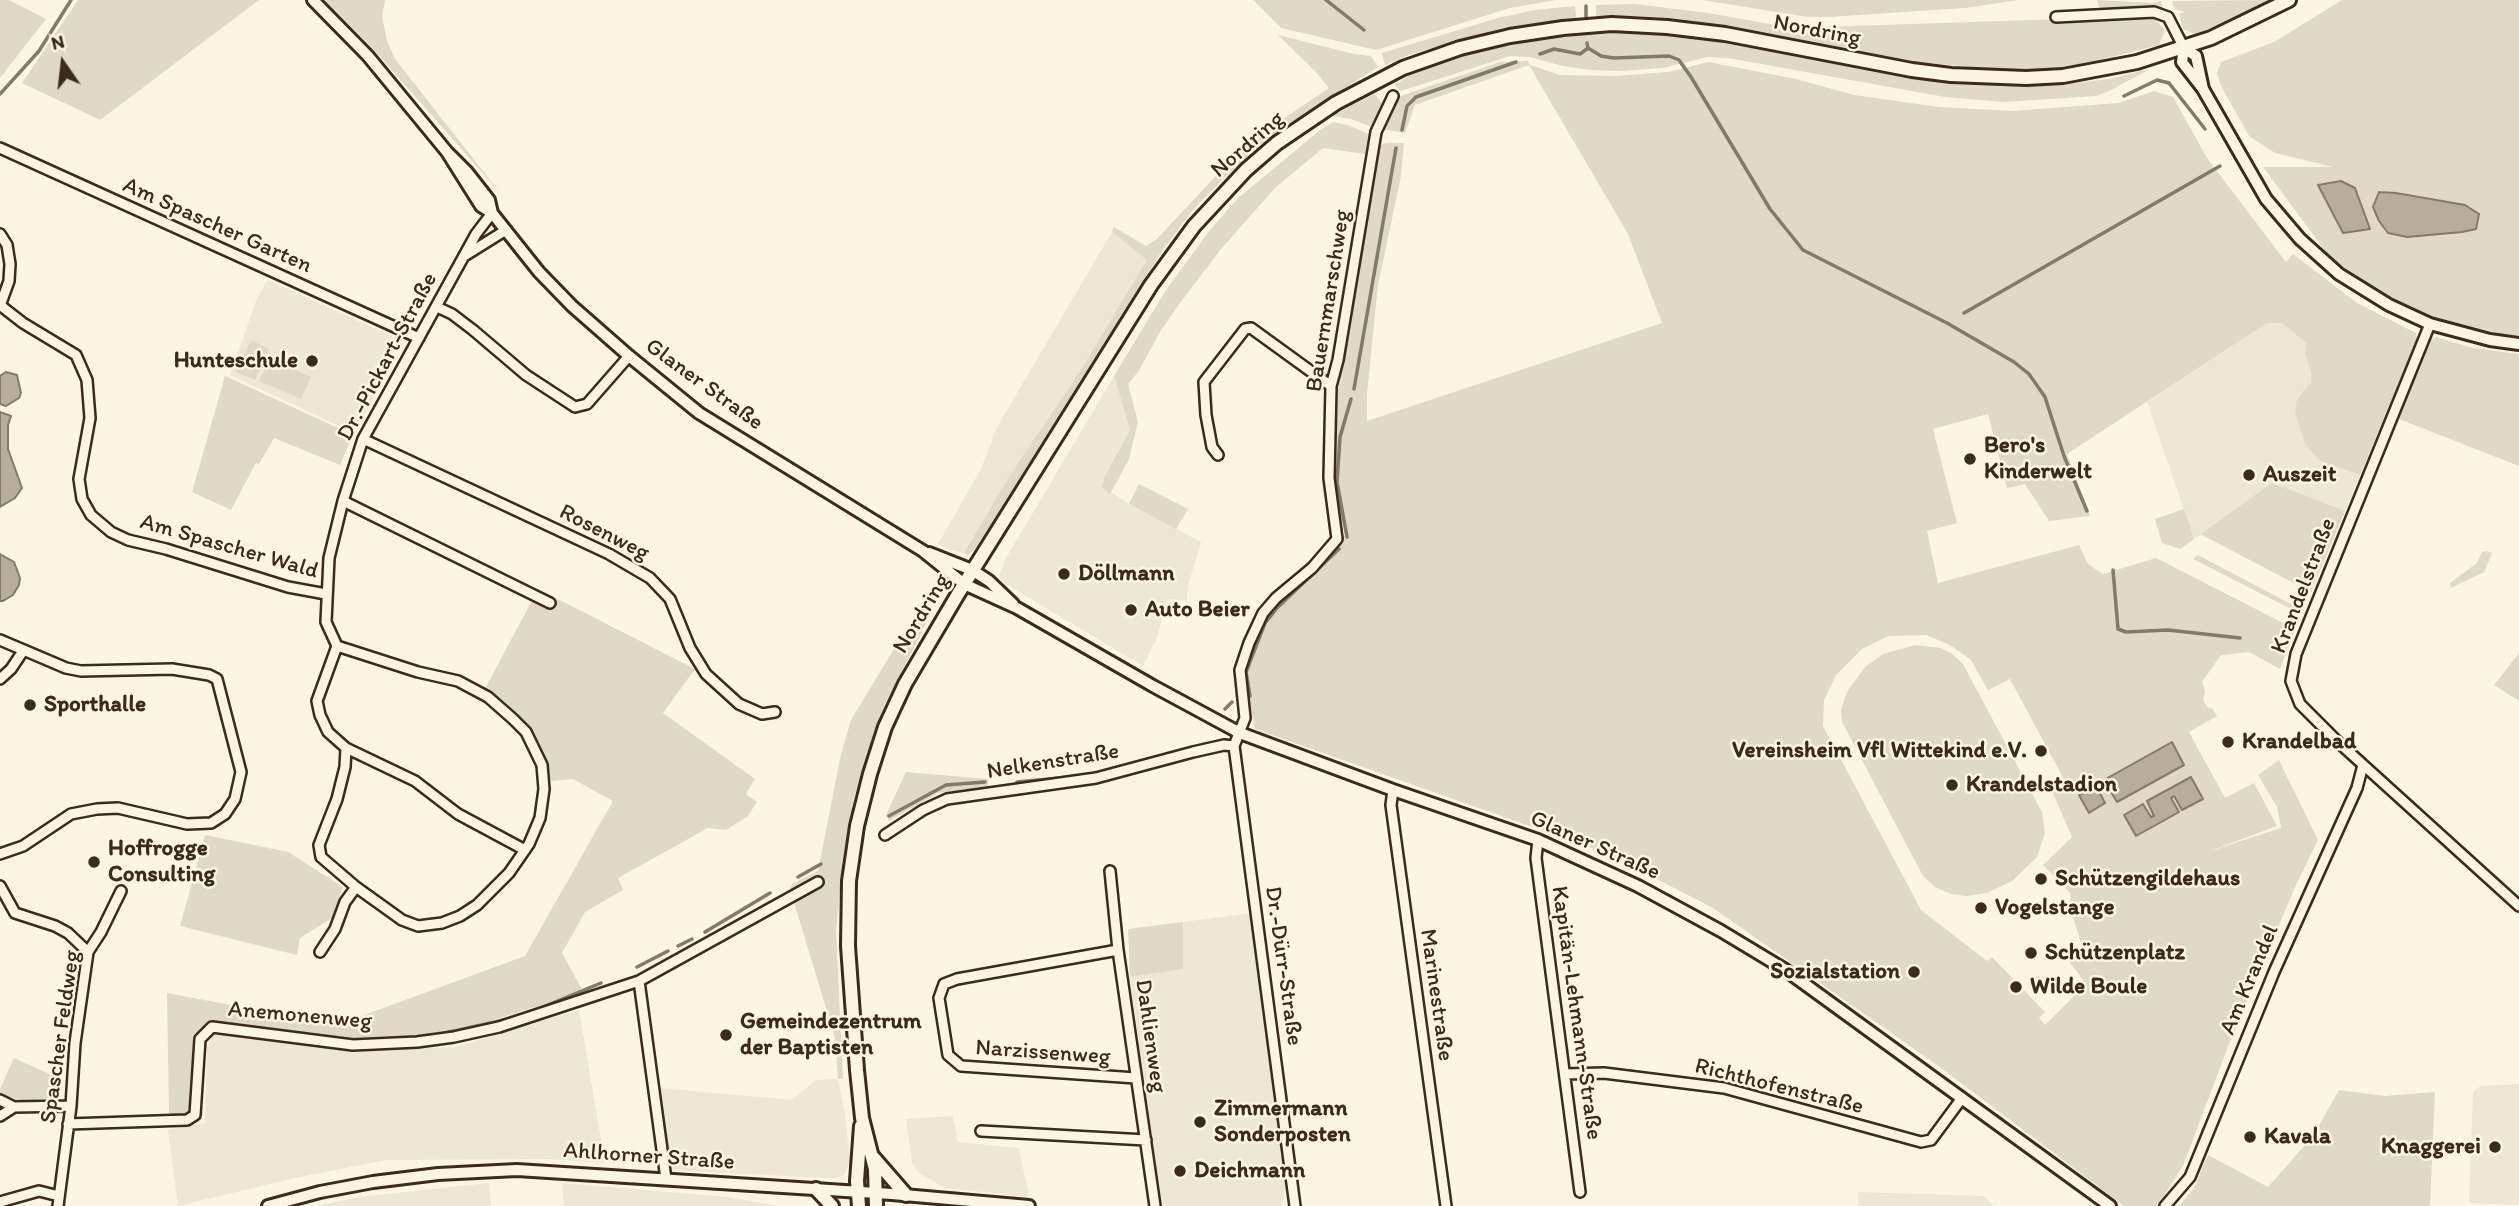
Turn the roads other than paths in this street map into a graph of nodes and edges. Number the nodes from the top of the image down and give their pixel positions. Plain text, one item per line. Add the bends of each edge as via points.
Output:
1 (313, 0) edge
2 (2289, 0) edge
3 (2056, 17) dead end
4 (2184, 48) junction
5 (1393, 96) dead end
6 (0, 148) edge
7 (492, 213) junction
8 (506, 230) junction
9 (0, 234) edge
10 (464, 256) junction
11 (0, 306) edge
12 (437, 307) junction
13 (2430, 324) junction
14 (419, 338) junction
15 (2519, 344) edge
16 (629, 356) junction
17 (1331, 386) junction
18 (363, 439) junction
19 (1218, 455) dead end
20 (343, 501) junction
21 (923, 551) junction
22 (972, 570) junction
23 (964, 584) junction
24 (326, 594) junction
25 (550, 603) dead end
26 (1017, 608) junction
27 (0, 640) edge
28 (337, 646) junction
29 (23, 651) junction
30 (0, 679) edge
31 (775, 712) dead end
32 (1240, 733) junction
33 (1234, 746) junction
34 (346, 748) junction
35 (2363, 765) junction
36 (1393, 790) junction
37 (885, 835) dead end
38 (1538, 840) junction
39 (524, 850) junction
40 (0, 853) edge
41 (1110, 871) dead end
42 (818, 882) dead end
43 (0, 887) edge
44 (356, 887) junction
45 (121, 891) dead end
46 (2519, 906) edge
47 (1118, 950) junction
48 (88, 952) junction
49 (320, 952) dead end
50 (639, 981) junction
51 (1565, 1074) junction
52 (1136, 1078) junction
53 (1962, 1098) junction
54 (0, 1100) edge
55 (71, 1106) junction
56 (14, 1107) junction
57 (0, 1116) edge
58 (862, 1118) junction
59 (68, 1124) junction
60 (981, 1131) dead end
61 (1146, 1140) junction
62 (873, 1157) junction
63 (666, 1180) junction
64 (816, 1189) junction
65 (858, 1192) junction
66 (1580, 1192) dead end
67 (906, 1195) junction
68 (875, 1199) edge
69 (58, 1201) edge
70 (0, 1202) edge
71 (268, 1206) edge
72 (832, 1206) edge
73 (859, 1206) edge
74 (1029, 1206) edge
75 (1155, 1206) edge
76 (1295, 1206) edge
77 (1446, 1206) edge
78 (2110, 1206) edge
79 (2165, 1206) edge

1 - 7 street, Glaner Straße via 368,56 447,152 481,206
2 - 4 main road, Nordring
3 - 4 street via 2154,12 2168,16
4 - 13 street via 2196,56 2203,89 2266,199 2300,239 2364,291
4 - 22 main road, Nordring via 2098,71 1990,77 1900,68 1725,34 1612,24 1510,36 1404,68 1277,143 1194,226 1144,295
5 - 17 street, Bauernmarschweg via 1376,132
6 - 14 street, Am Spascher Garten
7 - 8 street, Glaner Straße
7 - 10 street, Dr.-Pickart-Straße
8 - 10 street, Dr.-Pickart-Straße
8 - 16 street, Glaner Straße via 572,306
9 - 11 street via 10,264
10 - 12 street, Dr.-Pickart-Straße
11 - 24 street, Am Spascher Wald via 76,355 87,380 90,418 79,479 82,499 91,514 128,540
12 - 14 street, Dr.-Pickart-Straße
12 - 16 street via 576,407 587,404
13 - 15 street
13 - 35 street, Krandelstraße via 2296,654 2291,681 2300,704
14 - 18 street, Dr.-Pickart-Straße
16 - 21 street, Glaner Straße via 699,414
17 - 19 street via 1251,328 1245,329 1204,382 1212,447
17 - 32 street, Bauernmarschweg via 1329,478 1337,539 1263,613 1240,670 1245,718
18 - 20 street, Dr.-Pickart-Straße
18 - 31 street, Rosenweg via 610,554 650,578 670,599 706,674 739,704 762,714
20 - 24 street, Dr.-Pickart-Straße via 329,558
20 - 25 street
21 - 22 street, Glaner Straße
21 - 23 street, Glaner Straße
22 - 23 main road, Nordring
22 - 26 street, Glaner Straße
23 - 26 street, Glaner Straße
23 - 58 main road, Nordring via 885,727 858,826 849,881 848,946
24 - 28 street, Dr.-Pickart-Straße via 326,622
26 - 32 street, Glaner Straße
27 - 29 street
28 - 34 street via 317,701 328,732
28 - 39 street via 458,681 488,697 526,732 542,765 544,789 540,818
29 - 30 street
29 - 40 street via 81,671 172,669 217,679 241,772 235,799 225,814 211,823 187,824 118,808 97,809 71,814 23,846
32 - 33 street
32 - 36 street, Glaner Straße
33 - 37 street, Nelkenstraße via 1096,778 947,799
33 - 76 street, Dr.-Dürr-Straße
34 - 39 street via 415,781 458,814
34 - 44 street via 337,799 319,845 321,857
35 - 46 street, Krandelstraße
35 - 79 street, Am Krandel via 2190,1177
36 - 38 street, Glaner Straße
36 - 77 street, Marinestraße via 1391,805
38 - 51 street, Kapitän-Lehmann-Straße via 1536,858
38 - 53 street, Glaner Straße via 1638,886 1774,963
39 - 44 street via 509,873 477,905 442,923 418,926 402,920
41 - 47 street, Dahlienweg
42 - 50 street, Anemonenweg
43 - 48 street via 15,913 55,926
44 - 49 street
45 - 48 street, Spascher Feldweg
47 - 52 street, Dahlienweg
47 - 52 street, Narzissenweg via 957,979 944,984 939,998 948,1055 961,1066
48 - 55 street, Spascher Feldweg
50 - 59 street, Anemonenweg via 499,1027 417,1042 353,1045 212,1027 200,1039 195,1115 187,1120
50 - 63 street
51 - 53 street, Richthofenstraße via 1604,1073 1724,1088 1921,1142 1931,1140
51 - 66 street, Kapitän-Lehmann-Straße
52 - 61 street, Dahlienweg
53 - 78 street, Glaner Straße
54 - 56 street
55 - 56 street
55 - 59 street, Spascher Feldweg
56 - 57 street
58 - 62 main road, Nordring
58 - 65 main road, Nordring
59 - 69 street, Spascher Feldweg
60 - 61 street
61 - 75 street, Dahlienweg
62 - 67 main road
62 - 68 main road, Nordring
63 - 64 street, Ahlhorner Straße
63 - 71 street, Ahlhorner Straße via 517,1170 468,1172 373,1182
64 - 65 street, Ahlhorner Straße
64 - 72 main road
65 - 68 street, Ahlhorner Straße
65 - 73 main road, Nordring
67 - 68 street, Ahlhorner Straße
67 - 74 street, Ahlhorner Straße
69 - 70 street, Spascher Feldweg via 38,1191

